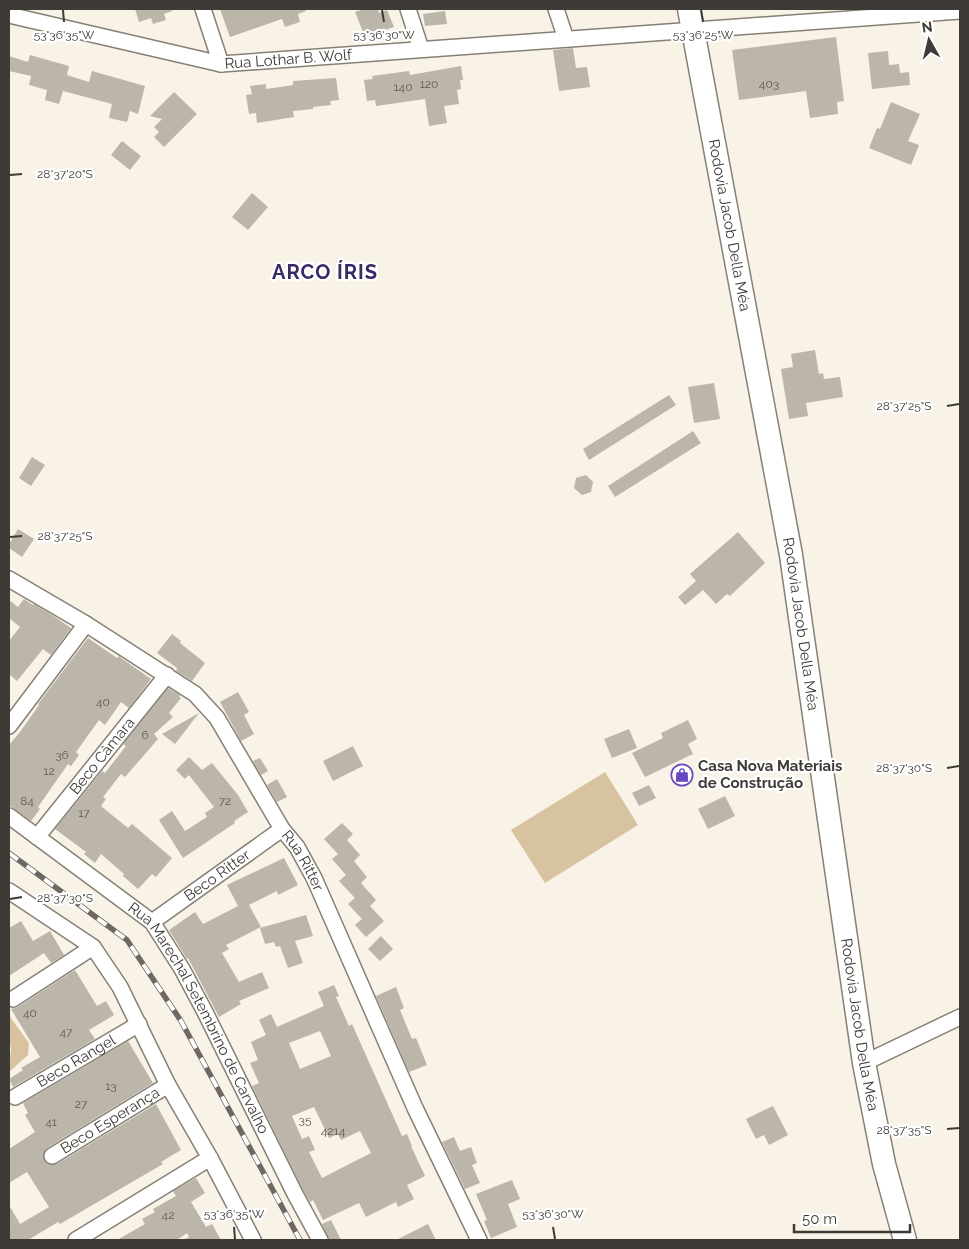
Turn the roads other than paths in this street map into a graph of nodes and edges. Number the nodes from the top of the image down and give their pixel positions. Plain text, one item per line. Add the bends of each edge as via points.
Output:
1 (203, 9) edge
2 (408, 9) edge
3 (556, 9) edge
4 (960, 11) edge
5 (9, 15) edge
6 (690, 19) edge
7 (566, 39) junction
8 (421, 49) junction
9 (221, 64) junction
10 (9, 579) edge
11 (86, 624) junction
12 (167, 675) junction
13 (9, 726) edge
14 (9, 816) edge
15 (282, 829) junction
16 (37, 837) junction
17 (9, 891) edge
18 (152, 922) junction
19 (94, 947) junction
20 (13, 999) dead end
21 (960, 1017) edge
22 (138, 1024) junction
23 (864, 1063) junction
24 (168, 1085) junction
25 (15, 1097) dead end
26 (52, 1156) dead end
27 (210, 1158) junction
28 (76, 1240) edge
29 (252, 1240) edge
30 (320, 1240) edge
31 (479, 1240) edge
32 (905, 1240) edge

1 - 9 street
2 - 8 street
3 - 7 street
4 - 6 street, Rua Lothar B. Wolf
5 - 9 street, Rua Lothar B. Wolf
6 - 7 street, Rua Lothar B. Wolf
6 - 23 street, Rodovia Jacob Della Méa via 790,555
7 - 8 street, Rua Lothar B. Wolf
8 - 9 street, Rua Lothar B. Wolf
10 - 11 street, Rua Ritter
11 - 12 street, Rua Ritter
11 - 13 street
12 - 15 street, Rua Ritter via 195,694 217,718
12 - 16 street, Beco Câmara
14 - 16 street, Rua Marechal Setembrino de Carvalho
15 - 18 street, Beco Ritter
15 - 31 street, Rua Ritter via 298,847 314,878 415,1108
16 - 18 street, Rua Marechal Setembrino de Carvalho
17 - 19 street
18 - 30 street, Rua Marechal Setembrino de Carvalho via 196,995
19 - 20 street
19 - 22 street via 120,987
21 - 23 street
22 - 24 street
22 - 25 street, Beco Rangel
23 - 32 street, Rodovia Jacob Della Méa via 884,1164
24 - 26 street, Beco Esperança
24 - 27 street
27 - 28 street
27 - 29 street

